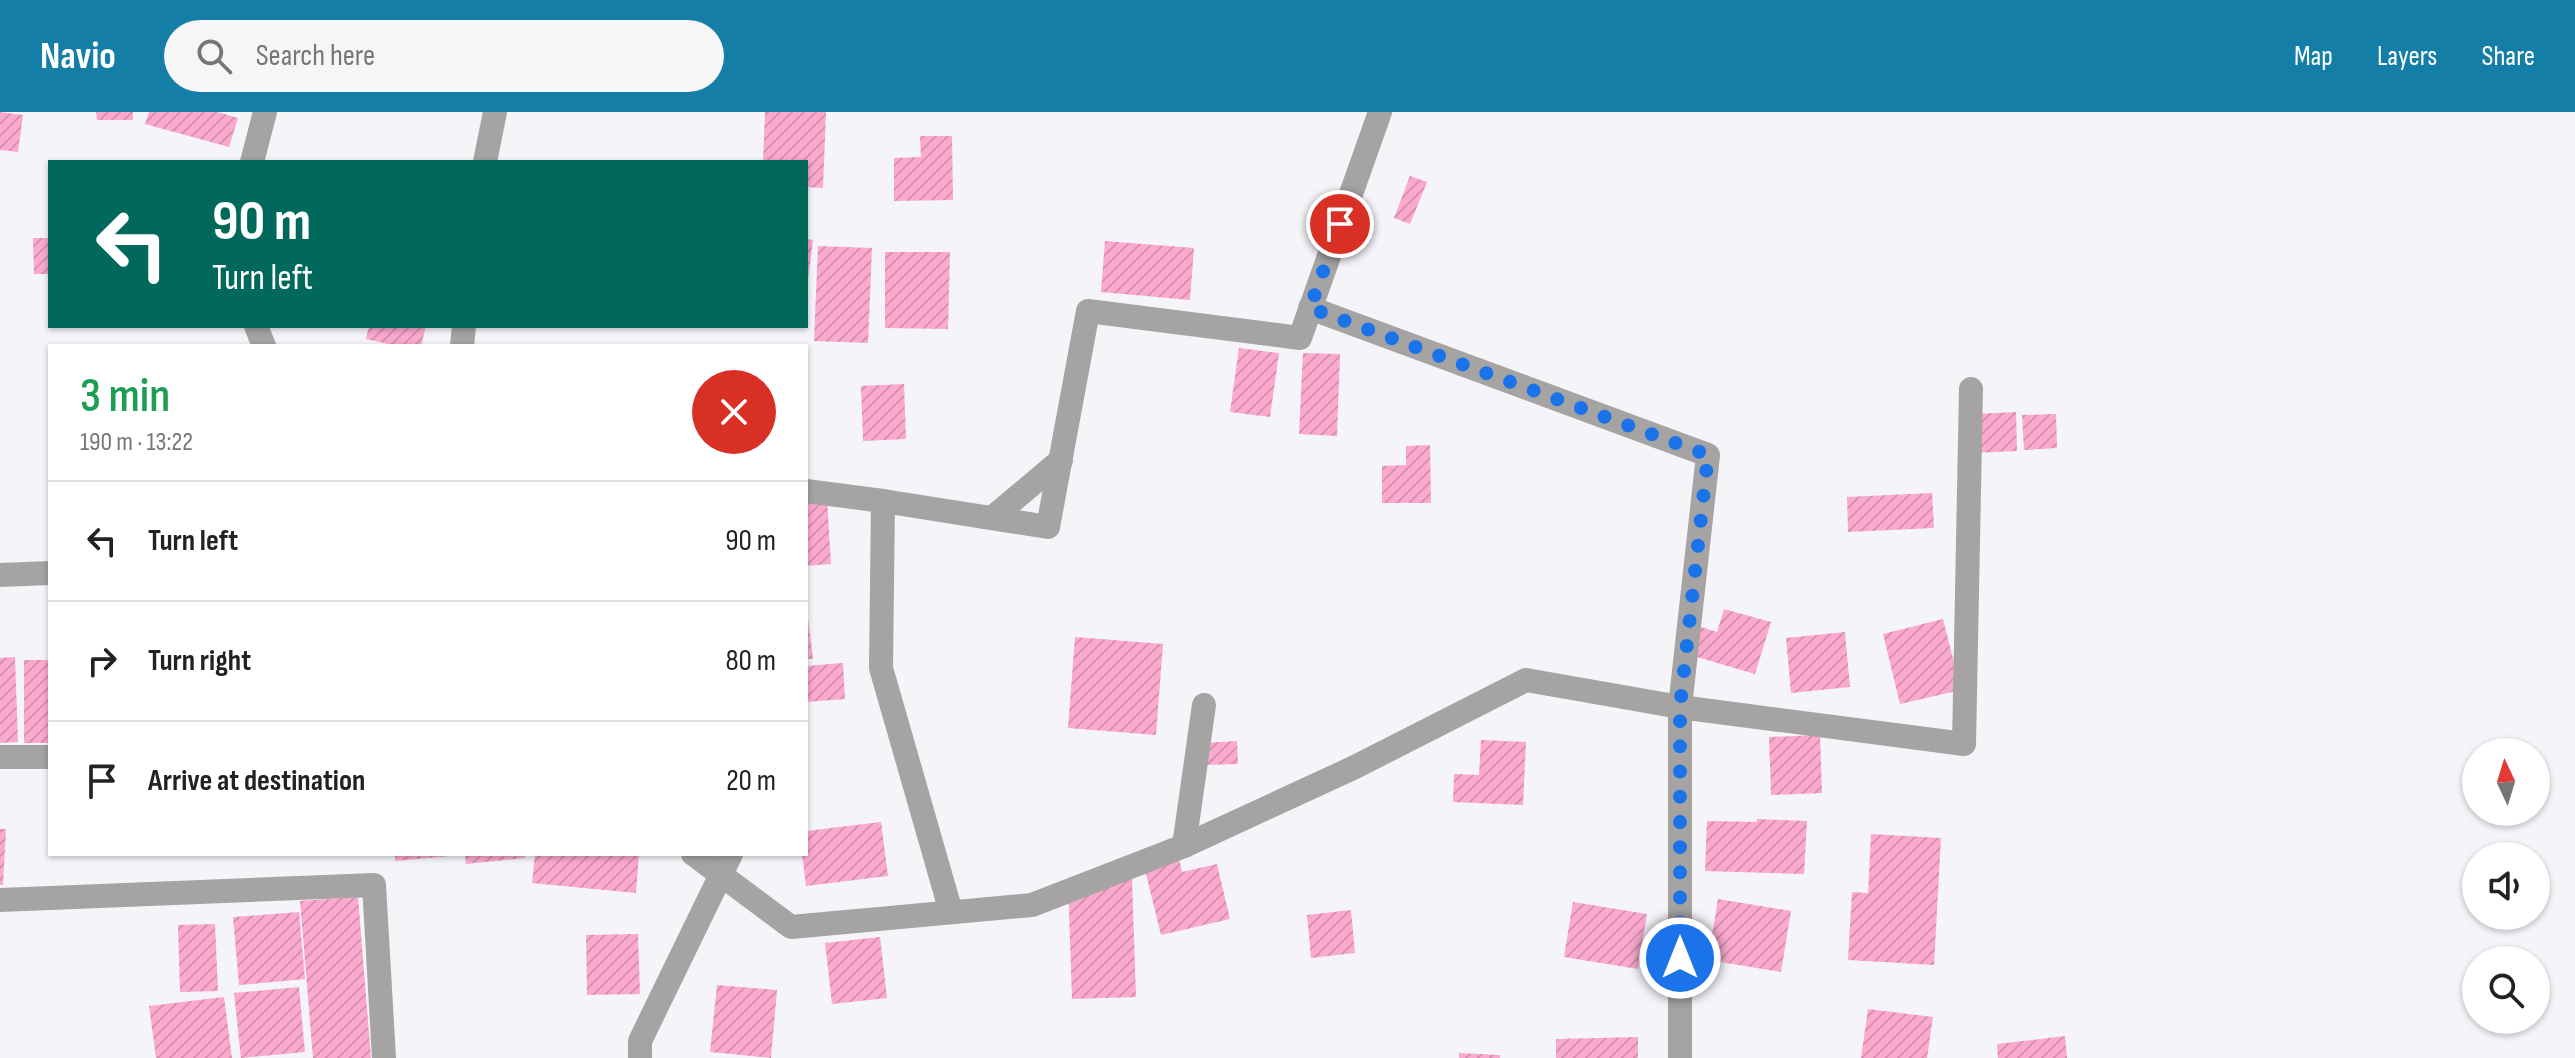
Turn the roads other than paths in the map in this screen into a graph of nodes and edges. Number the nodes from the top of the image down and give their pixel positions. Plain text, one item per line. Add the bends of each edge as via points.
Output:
1 (265, 112) edge
2 (495, 112) edge
3 (1380, 112) edge
4 (253, 160) edge
5 (485, 160) edge
6 (1310, 308) junction
7 (1971, 389) dead end
8 (1061, 460) junction
9 (808, 491) edge
10 (883, 501) junction
11 (992, 518) junction
12 (48, 573) edge
13 (0, 575) edge
14 (1204, 705) dead end
15 (1680, 707) junction
16 (0, 757) edge
17 (48, 757) edge
18 (1184, 846) junction
19 (695, 856) edge
20 (730, 856) edge
21 (718, 876) junction
22 (0, 900) edge
23 (951, 912) junction
24 (384, 1058) edge
25 (640, 1058) edge
26 (1680, 1058) edge

1 - 4 street
2 - 5 street
3 - 6 street
6 - 8 street via 1300,338 1088,311
6 - 15 street via 1708,455
7 - 15 street via 1964,744
8 - 11 street
8 - 11 street via 1048,527
9 - 10 street
10 - 11 street
10 - 23 street via 881,668
12 - 13 street
14 - 18 street
15 - 18 street via 1526,680
15 - 26 street
16 - 17 street
18 - 23 street via 1032,905
19 - 21 street
20 - 21 street
21 - 23 street via 791,927
21 - 25 street via 640,1041
22 - 24 street via 374,885

